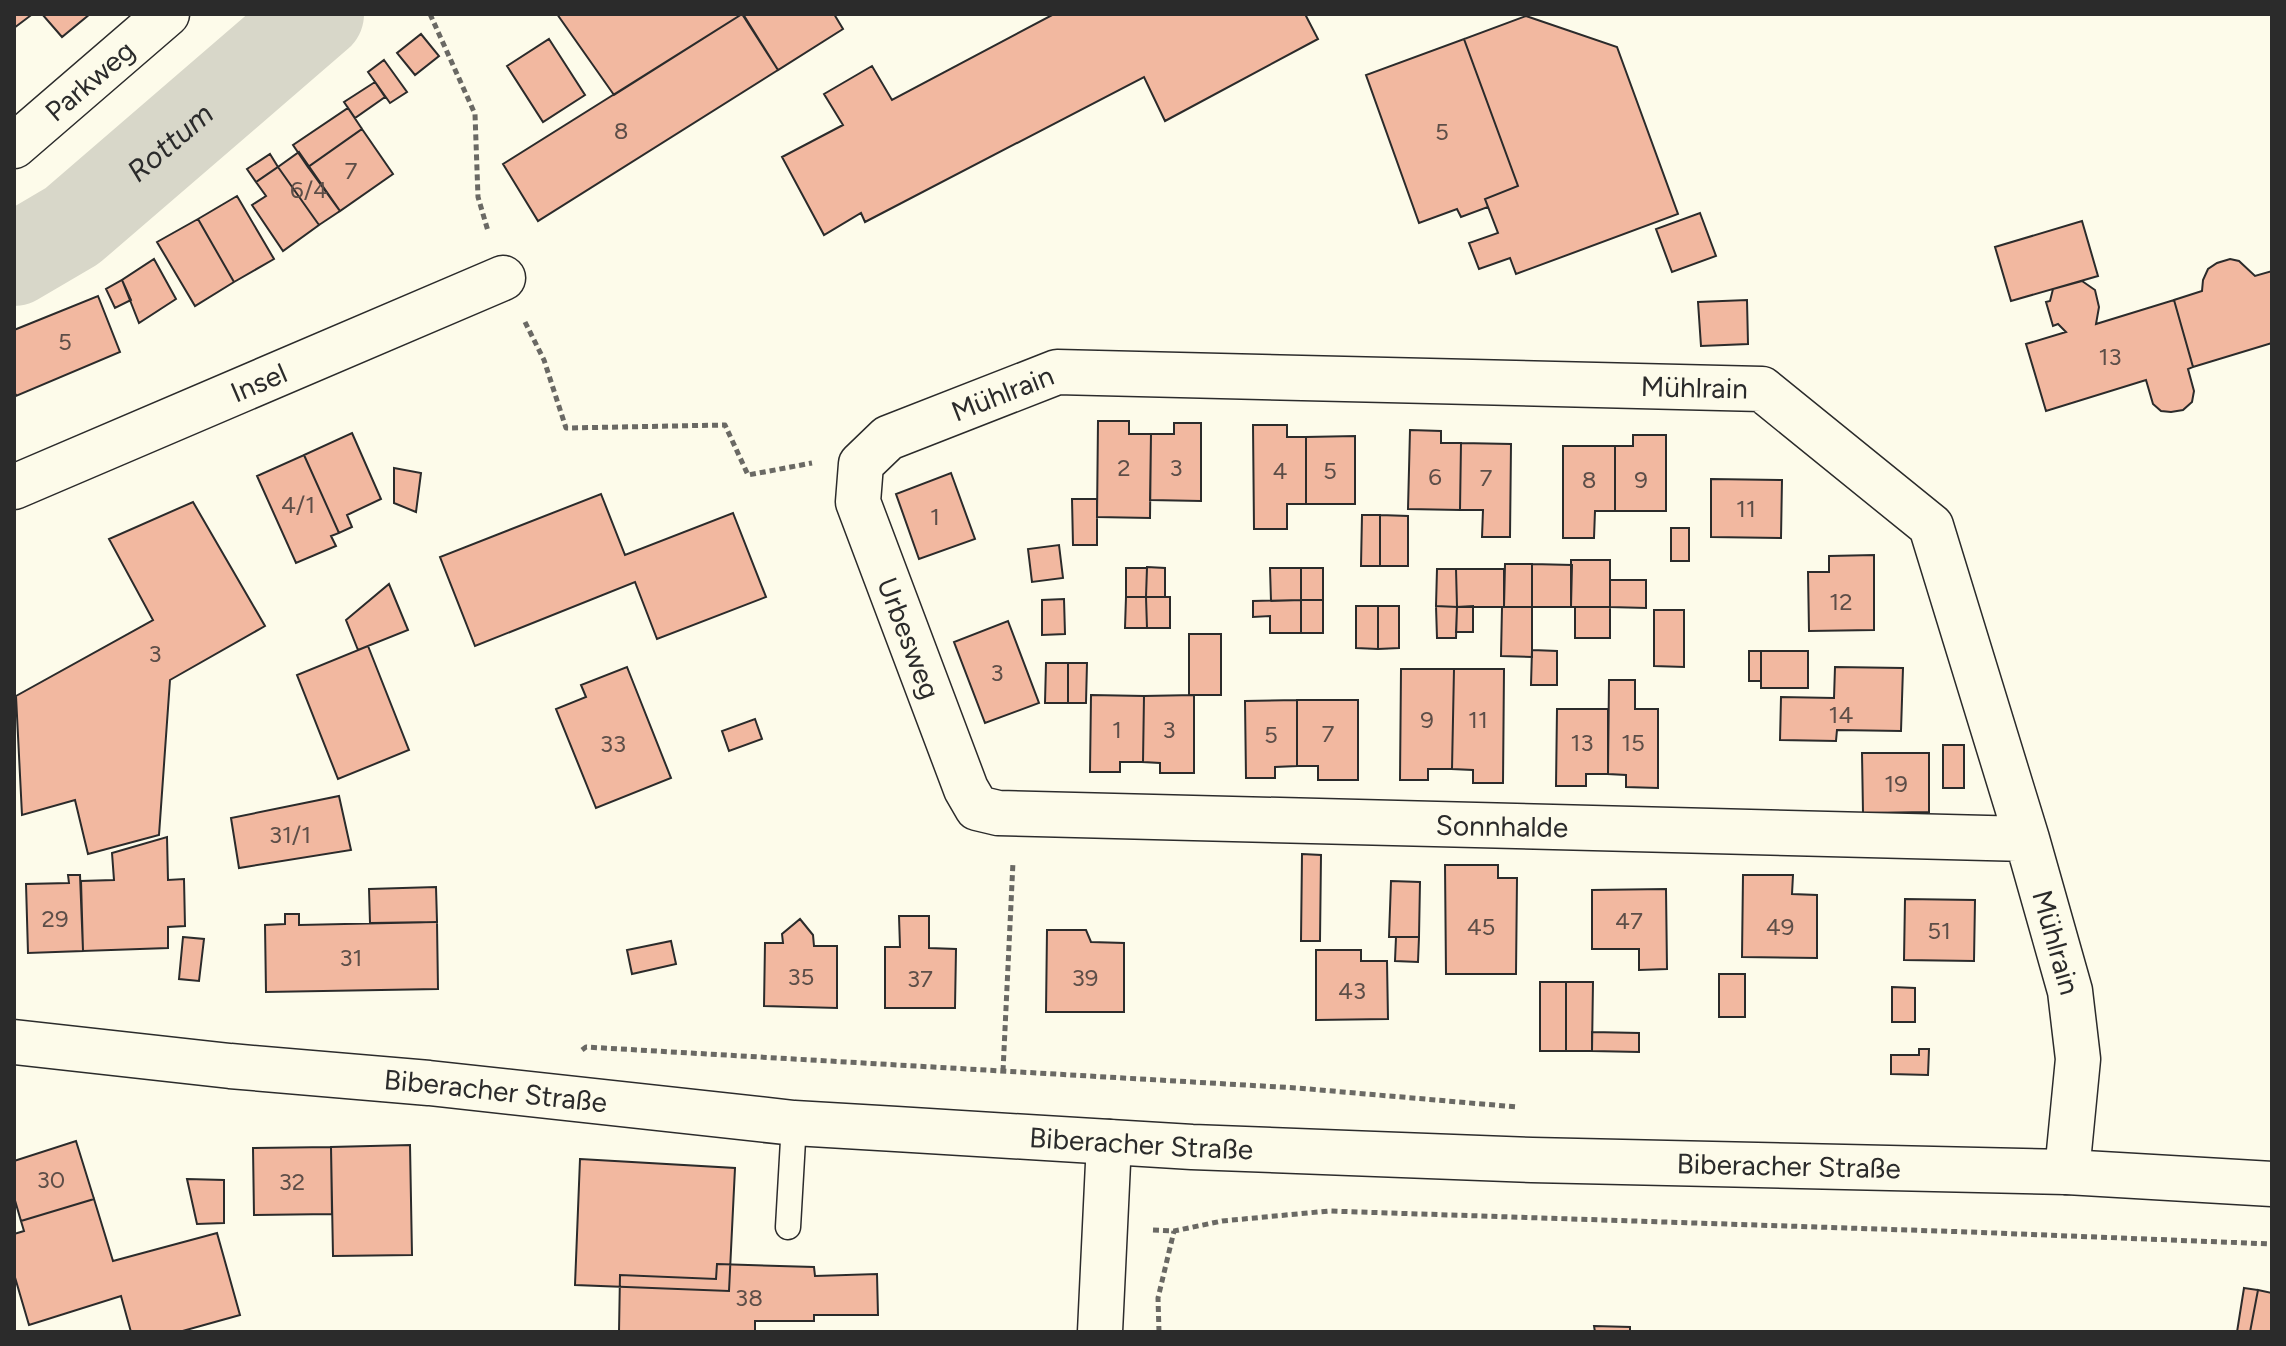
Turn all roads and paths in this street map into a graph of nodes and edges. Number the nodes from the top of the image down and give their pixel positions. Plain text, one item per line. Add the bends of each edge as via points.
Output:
1 (167, 14) edge
2 (430, 14) edge
3 (14, 146) edge
4 (503, 278) junction
5 (861, 464) junction
6 (14, 487) edge
7 (996, 810) junction
8 (2027, 839) junction
9 (14, 1042) edge
10 (586, 1047) dead end
11 (1003, 1071) junction
12 (1517, 1107) dead end
13 (794, 1123) junction
14 (1109, 1142) junction
15 (2067, 1172) junction
16 (2272, 1184) edge
17 (788, 1227) dead end
18 (2272, 1244) edge
19 (1100, 1332) edge
20 (1159, 1332) edge

1 - 3 street, Parkweg
2 - 4 path via 475,114 478,197
4 - 5 path via 544,360 566,428 725,425 748,475 825,461
4 - 6 street, Insel
5 - 7 street, Urbesweg via 858,502 966,789
5 - 8 street, Mühlrain via 888,438 1057,372 1762,389 1931,526
7 - 8 street, Sonnhalde
7 - 11 path
8 - 15 street, Mühlrain via 2070,991 2078,1059
9 - 13 street, Biberacher Straße
10 - 11 path
11 - 12 path
13 - 14 street, Biberacher Straße
13 - 17 lane
14 - 15 street, Biberacher Straße via 1532,1160
14 - 19 street
15 - 16 street, Biberacher Straße
18 - 20 path via 1329,1211 1174,1231 1158,1298

